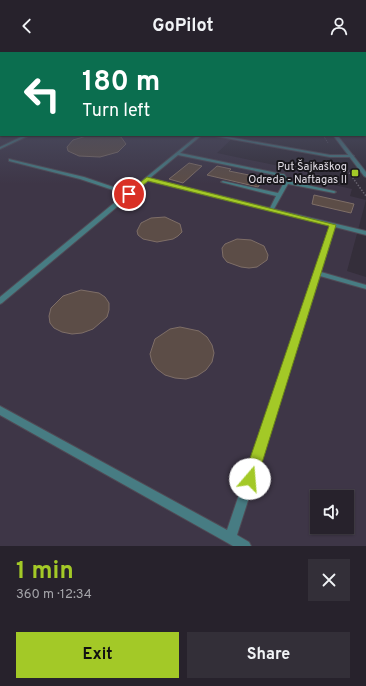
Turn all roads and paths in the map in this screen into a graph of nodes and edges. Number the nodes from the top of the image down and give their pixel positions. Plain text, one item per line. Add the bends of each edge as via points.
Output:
1 (21, 138) edge
2 (196, 138) edge
3 (229, 138) edge
4 (325, 138) edge
5 (337, 138) edge
6 (328, 144) dead end
7 (0, 148) edge
8 (177, 154) junction
9 (337, 156) junction
10 (352, 156) junction
11 (10, 160) dead end
12 (365, 173) edge
13 (147, 179) junction
14 (223, 182) dead end
15 (286, 182) junction
16 (334, 192) dead end
17 (129, 194) junction
18 (279, 195) junction
19 (366, 196) edge
20 (271, 210) junction
21 (333, 225) junction
22 (366, 233) edge
23 (318, 273) junction
24 (366, 287) edge
25 (0, 300) edge
26 (0, 410) edge
27 (230, 538) junction
28 (245, 546) edge

1 - 7 lane
2 - 8 lane
3 - 9 lane
4 - 6 path
5 - 10 street
8 - 13 lane
8 - 15 lane via 276,174 286,178
9 - 10 lane
9 - 19 path
10 - 12 street
11 - 17 lane via 82,178
13 - 17 lane
13 - 20 lane
14 - 18 lane
15 - 16 lane
15 - 18 lane
17 - 25 lane
18 - 20 lane
20 - 21 lane
21 - 22 lane
21 - 23 lane
23 - 24 lane
23 - 27 lane
26 - 27 lane
27 - 28 lane

